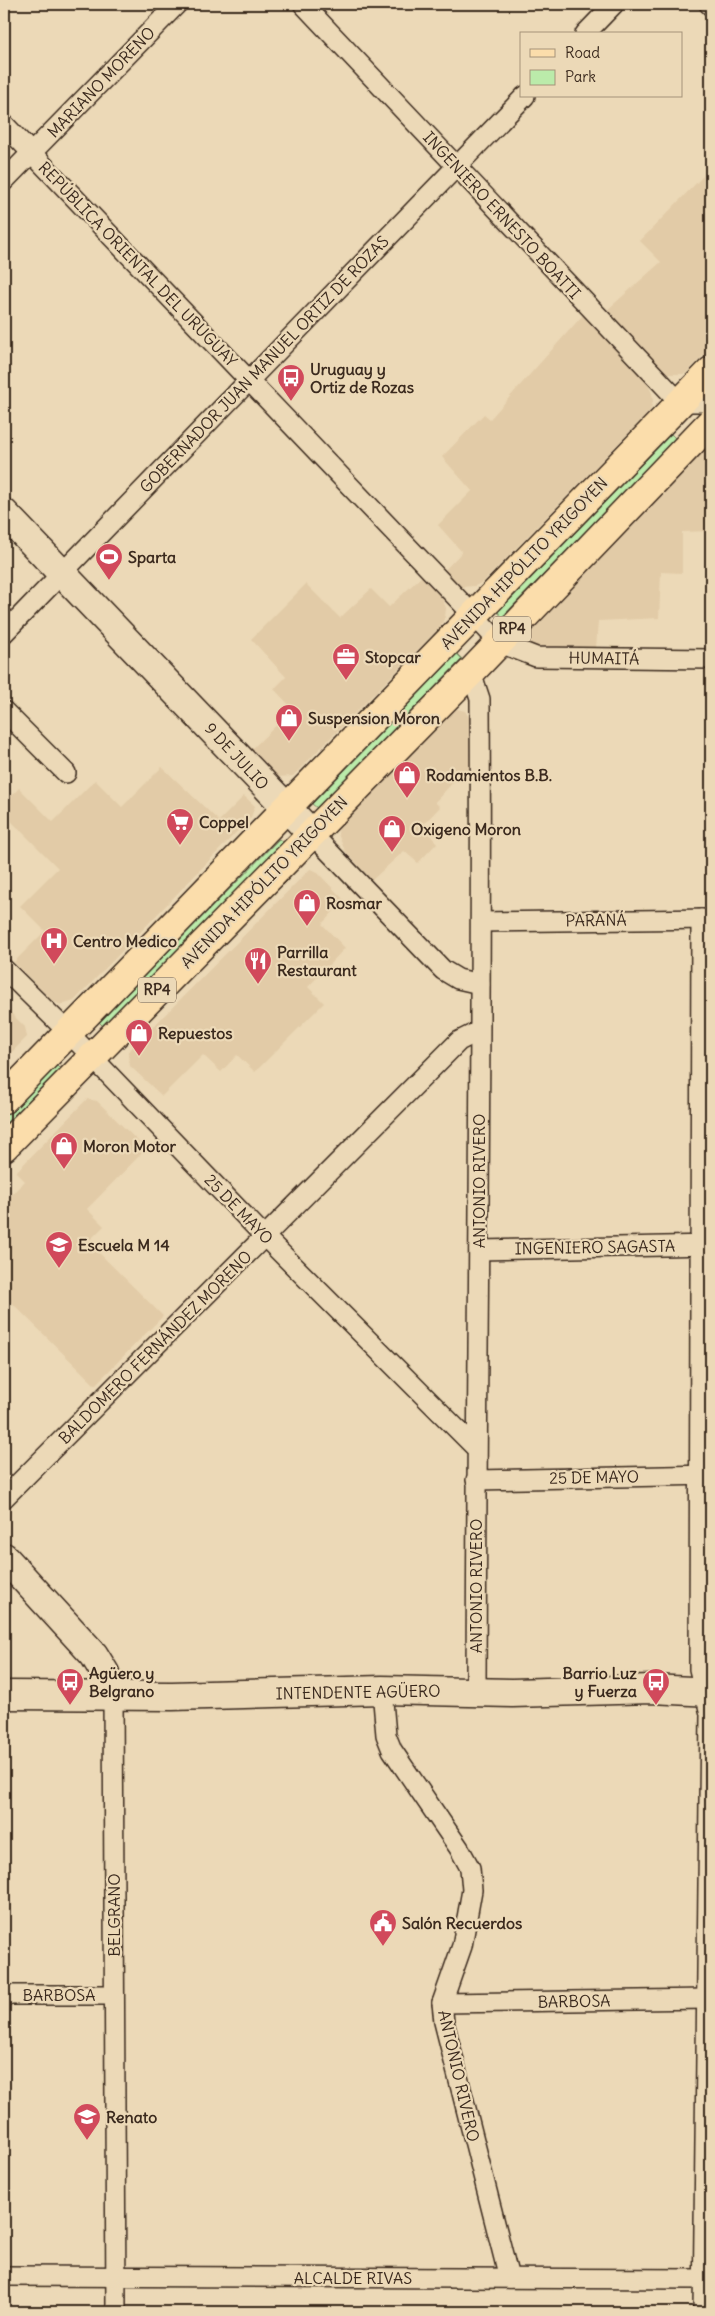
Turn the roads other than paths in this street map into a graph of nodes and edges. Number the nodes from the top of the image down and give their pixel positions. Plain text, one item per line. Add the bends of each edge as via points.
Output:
1 (176, 4) edge
2 (303, 4) edge
3 (614, 4) edge
4 (587, 32) edge
5 (522, 98) edge
6 (4, 124) edge
7 (31, 153) junction
8 (456, 167) junction
9 (4, 181) edge
10 (711, 371) edge
11 (249, 379) junction
12 (681, 402) junction
13 (711, 402) edge
14 (711, 422) edge
15 (4, 513) edge
16 (62, 573) junction
17 (472, 616) junction
18 (4, 633) edge
19 (500, 643) junction
20 (711, 659) edge
21 (471, 672) junction
22 (4, 711) edge
23 (66, 773) dead end
24 (288, 809) junction
25 (311, 833) junction
26 (706, 919) edge
27 (482, 922) junction
28 (4, 969) edge
29 (480, 984) junction
30 (479, 1031) junction
31 (68, 1032) junction
32 (92, 1057) junction
33 (4, 1099) edge
34 (4, 1147) edge
35 (265, 1237) junction
36 (705, 1245) edge
37 (479, 1250) junction
38 (476, 1448) junction
39 (705, 1475) edge
40 (476, 1480) junction
41 (4, 1498) edge
42 (4, 1557) edge
43 (382, 1690) junction
44 (476, 1692) junction
45 (708, 1692) edge
46 (4, 1695) edge
47 (113, 1696) junction
48 (709, 1973) edge
49 (4, 1995) edge
50 (114, 1995) junction
51 (706, 1999) junction
52 (442, 2003) junction
53 (707, 2259) edge
54 (4, 2276) edge
55 (115, 2277) junction
56 (509, 2278) junction
57 (703, 2279) junction
58 (116, 2312) edge
59 (704, 2312) edge

1 - 7 street, MARIANO MORENO
2 - 8 street, INGENIERO ERNESTO BOATTI
3 - 4 street
5 - 8 street, GOBERNADOR JUAN MANUEL ORTIZ DE ROZAS
6 - 7 street, REPÚBLICA ORIENTAL DEL URUGUAY
7 - 9 street, MARIANO MORENO
7 - 11 street, REPÚBLICA ORIENTAL DEL URUGUAY
8 - 11 street, GOBERNADOR JUAN MANUEL ORTIZ DE ROZAS
8 - 12 street, INGENIERO ERNESTO BOATTI
10 - 12 main road, AVENIDA HIPÓLITO YRIGOYEN / RP4
11 - 16 street, GOBERNADOR JUAN MANUEL ORTIZ DE ROZAS
11 - 17 street, REPÚBLICA ORIENTAL DEL URUGUAY
12 - 13 street
12 - 17 main road, AVENIDA HIPÓLITO YRIGOYEN / RP4
14 - 19 main road, AVENIDA HIPÓLITO YRIGOYEN / RP4
15 - 16 street, 9 DE JULIO
16 - 18 street, GOBERNADOR JUAN MANUEL ORTIZ DE ROZAS
16 - 24 street, 9 DE JULIO
17 - 19 street, REPÚBLICA ORIENTAL DEL URUGUAY
17 - 24 main road, AVENIDA HIPÓLITO YRIGOYEN / RP4
19 - 20 street, HUMAITÁ via 536,657
19 - 21 main road, AVENIDA HIPÓLITO YRIGOYEN / RP4
21 - 25 main road, AVENIDA HIPÓLITO YRIGOYEN / RP4
21 - 27 street, ANTONIO RIVERO via 480,699
22 - 23 street
24 - 25 street, 9 DE JULIO
24 - 31 main road, AVENIDA HIPÓLITO YRIGOYEN / RP4
25 - 29 street, 9 DE JULIO via 444,970 458,979
25 - 32 main road, AVENIDA HIPÓLITO YRIGOYEN / RP4
26 - 27 street, PARANÁ
26 - 36 street
27 - 29 street, ANTONIO RIVERO
28 - 31 street, 25 DE MAYO
29 - 30 street, ANTONIO RIVERO
30 - 35 street, BALDOMERO FERNÁNDEZ MORENO via 460,1041
30 - 37 street, ANTONIO RIVERO
31 - 32 street, 25 DE MAYO
31 - 33 main road, AVENIDA HIPÓLITO YRIGOYEN / RP4
32 - 34 main road, AVENIDA HIPÓLITO YRIGOYEN / RP4
32 - 35 street, 25 DE MAYO
35 - 38 street, 25 DE MAYO
35 - 41 street, BALDOMERO FERNÁNDEZ MORENO
36 - 37 street, INGENIERO SAGASTA
36 - 39 street
37 - 38 street, ANTONIO RIVERO
38 - 40 street, ANTONIO RIVERO
39 - 40 street, 25 DE MAYO
39 - 45 street via 699,1669
40 - 44 street, ANTONIO RIVERO
42 - 47 street, BELGRANO via 94,1655 106,1673
43 - 44 street, INTENDENTE AGÜERO
43 - 47 street, INTENDENTE AGÜERO
43 - 52 street, ANTONIO RIVERO via 386,1735 392,1750 470,1868 472,1890 462,1946
44 - 45 street, INTENDENTE AGÜERO via 652,1689
45 - 48 street
46 - 47 street, INTENDENTE AGÜERO
47 - 50 street, BELGRANO
48 - 51 street
49 - 50 street, BARBOSA
50 - 55 street, BELGRANO
51 - 52 street, BARBOSA
51 - 53 street
52 - 56 street, ANTONIO RIVERO via 444,2022
53 - 57 street
54 - 55 street, ALCALDE RIVAS
55 - 56 street, ALCALDE RIVAS
55 - 58 street, BELGRANO
56 - 57 street, ALCALDE RIVAS
57 - 59 street

